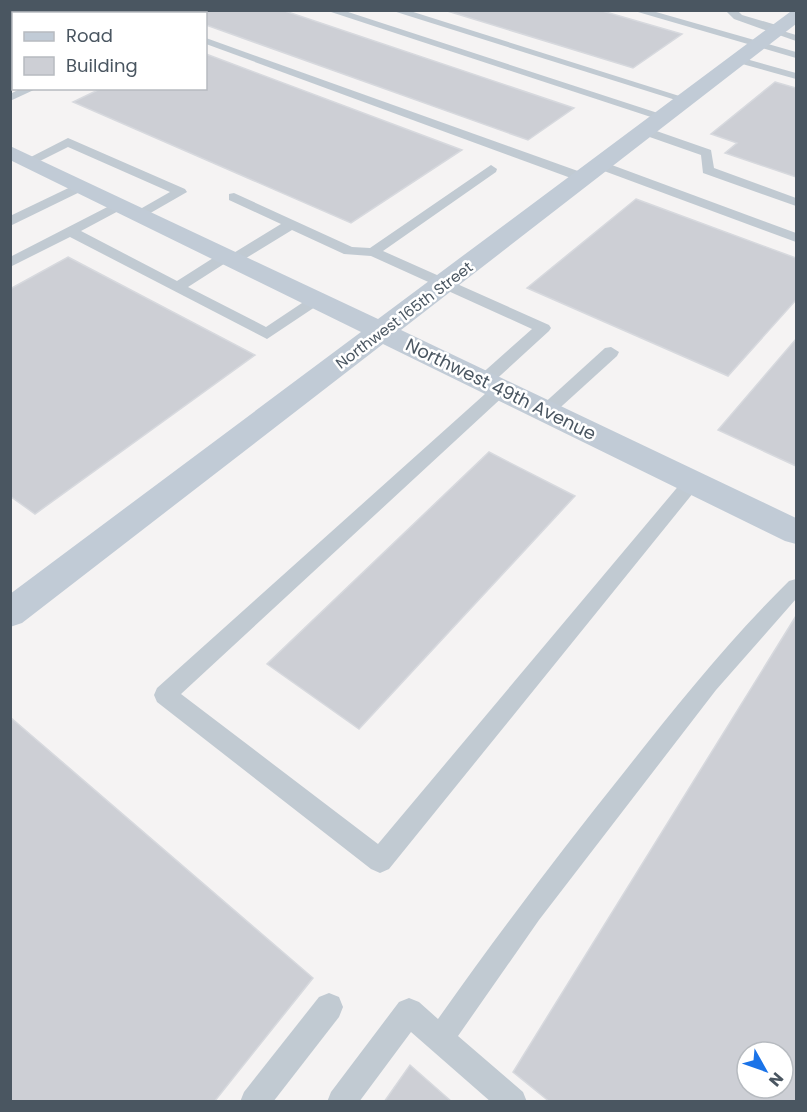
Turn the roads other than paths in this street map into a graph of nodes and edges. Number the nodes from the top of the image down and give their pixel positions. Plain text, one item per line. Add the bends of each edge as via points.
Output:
1 (330, 10) edge
2 (395, 10) edge
3 (636, 10) edge
4 (730, 10) edge
5 (796, 16) edge
6 (777, 31) junction
7 (796, 38) edge
8 (207, 41) edge
9 (759, 45) junction
10 (796, 55) edge
11 (739, 60) junction
12 (796, 76) edge
13 (28, 90) edge
14 (10, 98) edge
15 (686, 100) junction
16 (654, 124) junction
17 (20, 156) edge
18 (491, 169) dead end
19 (592, 171) junction
20 (81, 186) junction
21 (234, 197) dead end
22 (796, 202) edge
23 (130, 210) junction
24 (10, 222) edge
25 (291, 224) junction
26 (70, 231) junction
27 (796, 238) edge
28 (373, 252) junction
29 (230, 258) junction
30 (10, 263) edge
31 (445, 283) junction
32 (177, 287) junction
33 (316, 300) junction
34 (382, 331) junction
35 (611, 352) dead end
36 (492, 385) junction
37 (546, 411) junction
38 (692, 482) junction
39 (796, 532) edge
40 (796, 587) edge
41 (10, 613) edge
42 (329, 1007) dead end
43 (440, 1039) junction
44 (254, 1101) edge
45 (341, 1101) edge
46 (513, 1101) edge

1 - 16 lane
2 - 15 lane
3 - 9 lane
4 - 6 lane via 738,17
5 - 6 street, Northwest 165th Street
6 - 7 lane
6 - 9 street, Northwest 165th Street
8 - 19 lane
9 - 10 lane
9 - 11 street, Northwest 165th Street
11 - 12 lane
11 - 15 street, Northwest 165th Street
13 - 14 lane
15 - 16 street, Northwest 165th Street
16 - 19 street, Northwest 165th Street
16 - 22 lane via 707,153 708,170
17 - 20 street, Northwest 49th Avenue
17 - 23 lane via 68,142 180,192
18 - 28 lane
19 - 27 lane
19 - 31 street, Northwest 165th Street
20 - 23 street, Northwest 49th Avenue
20 - 24 lane
21 - 25 lane
23 - 26 lane
23 - 29 street, Northwest 49th Avenue
25 - 28 lane via 349,251
25 - 29 lane
26 - 30 lane
26 - 32 lane
28 - 31 lane
29 - 32 lane
29 - 33 street, Northwest 49th Avenue
31 - 34 street, Northwest 165th Street
31 - 36 lane via 543,328
32 - 33 lane via 267,334
33 - 34 street, Northwest 49th Avenue
34 - 36 street, Northwest 49th Avenue
34 - 41 street, Northwest 165th Street
35 - 37 lane
36 - 37 street, Northwest 49th Avenue
36 - 38 lane via 165,695 380,861
37 - 38 street, Northwest 49th Avenue
38 - 39 street, Northwest 49th Avenue
40 - 43 lane via 758,624 708,683 530,911
42 - 44 lane
43 - 45 lane via 409,1012
43 - 46 lane

